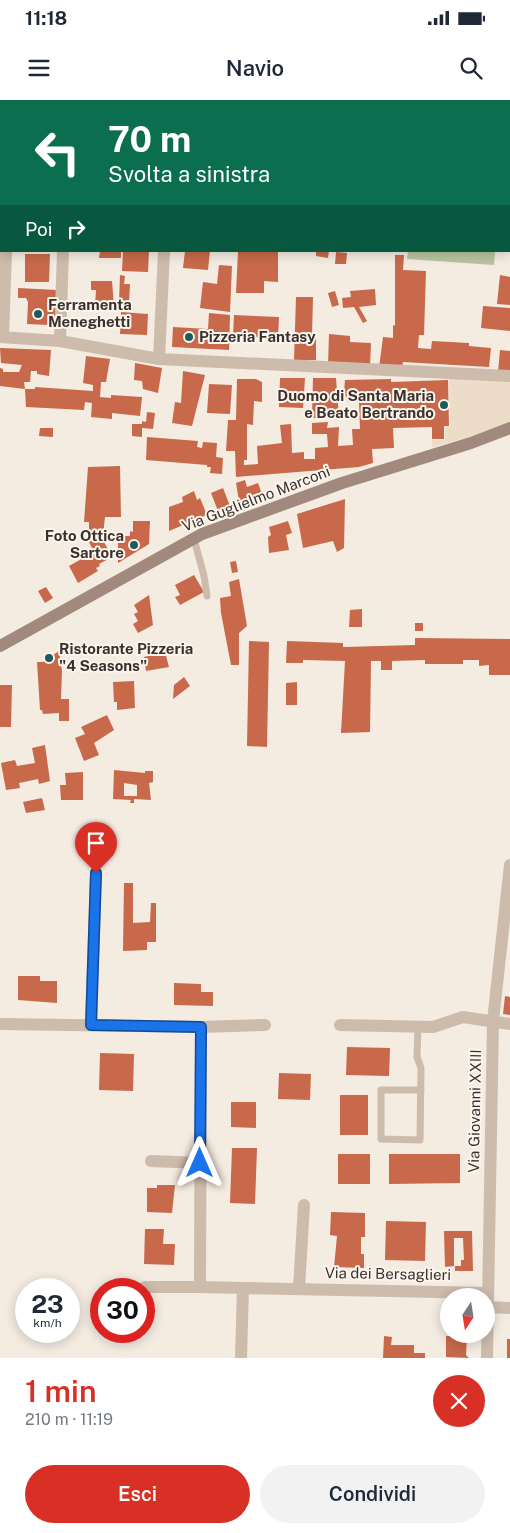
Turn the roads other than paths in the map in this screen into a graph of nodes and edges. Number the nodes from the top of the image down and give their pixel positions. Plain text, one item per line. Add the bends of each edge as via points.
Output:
1 (6, 252) edge
2 (63, 252) edge
3 (164, 252) edge
4 (2, 337) edge
5 (60, 341) junction
6 (159, 358) junction
7 (510, 376) edge
8 (510, 428) edge
9 (194, 539) junction
10 (206, 596) dead end
11 (0, 646) edge
12 (510, 865) edge
13 (96, 873) dead end
14 (493, 1021) junction
15 (2, 1024) dead end
16 (510, 1024) edge
17 (91, 1025) junction
18 (265, 1025) dead end
19 (340, 1025) dead end
20 (201, 1027) junction
21 (418, 1027) junction
22 (421, 1090) junction
23 (151, 1160) dead end
24 (200, 1163) junction
25 (304, 1206) dead end
26 (155, 1287) edge
27 (200, 1288) junction
28 (243, 1288) junction
29 (294, 1288) junction
30 (486, 1288) edge
31 (440, 1292) edge
32 (495, 1307) edge
33 (510, 1308) edge
34 (487, 1343) edge
35 (240, 1357) dead end
36 (487, 1358) edge

1 - 4 street
2 - 5 street
3 - 6 street
4 - 5 street
5 - 6 street
6 - 7 street
8 - 9 street, Via Guglielmo Marconi via 342,483
9 - 10 lane
9 - 11 street, Via Guglielmo Marconi
12 - 14 street, Via Giovanni XXIII
13 - 17 street
14 - 16 street
14 - 21 street via 463,1017 434,1027
14 - 30 street, Via Giovanni XXIII
15 - 17 street
17 - 20 street
18 - 20 street
19 - 21 street
20 - 24 street
21 - 22 lane
22 - 22 lane via 420,1140 381,1140 381,1090
23 - 24 street
24 - 27 street
25 - 29 street
26 - 27 street, Via dei Bersaglieri
27 - 28 street, Via dei Bersaglieri
28 - 29 street, Via dei Bersaglieri
28 - 35 street
29 - 31 street, Via dei Bersaglieri
32 - 33 street
34 - 36 street, Via Giovanni XXIII

